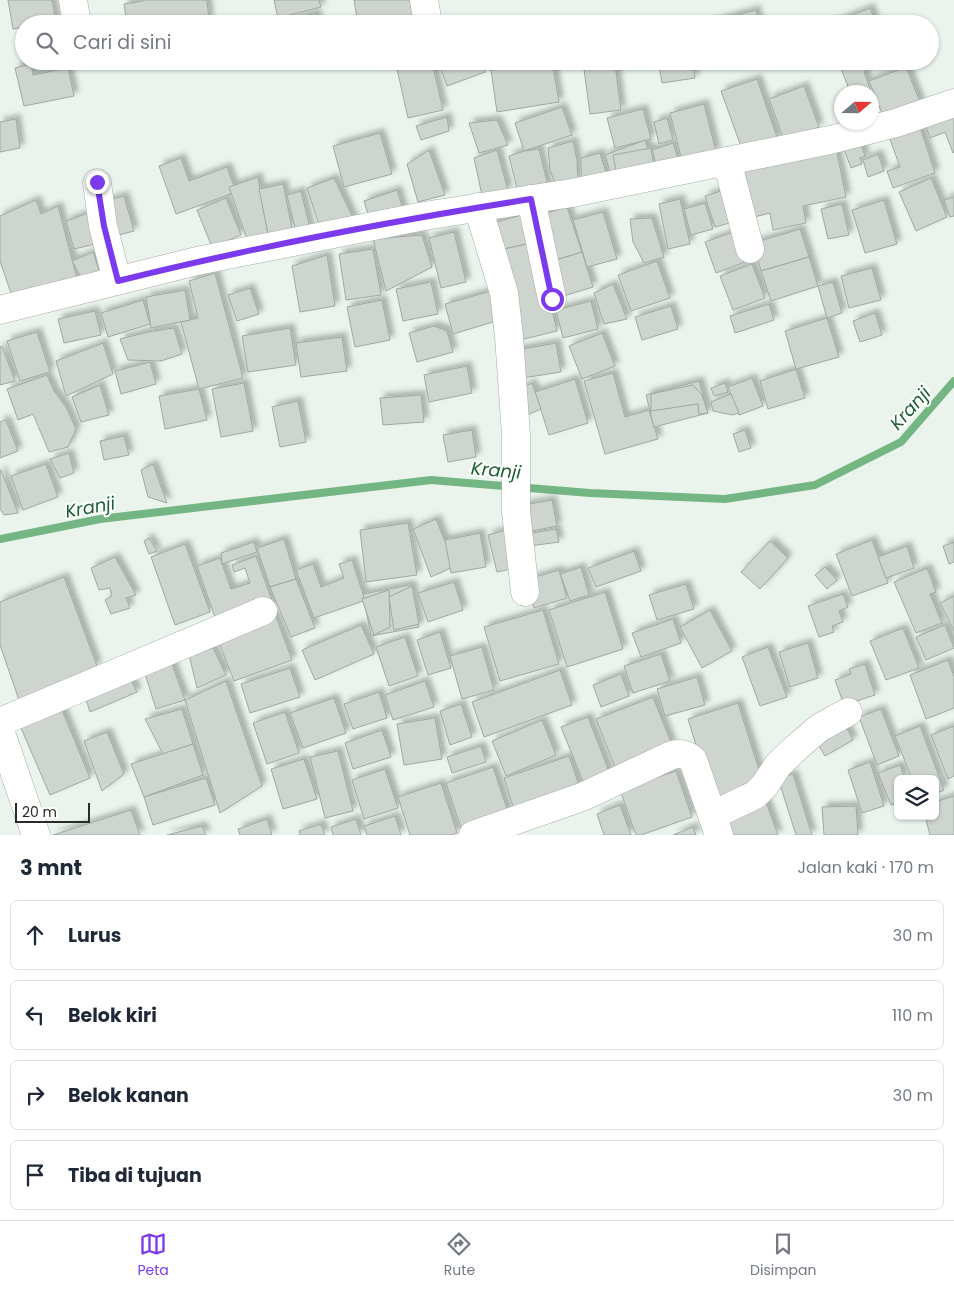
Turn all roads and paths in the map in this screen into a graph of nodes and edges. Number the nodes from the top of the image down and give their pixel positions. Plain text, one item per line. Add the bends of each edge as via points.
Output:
1 (73, 0) edge
2 (424, 0) edge
3 (76, 15) edge
4 (426, 15) edge
5 (954, 103) edge
6 (726, 161) junction
7 (97, 182) dead end
8 (531, 199) junction
9 (478, 207) junction
10 (750, 249) dead end
11 (118, 281) junction
12 (552, 299) dead end
13 (0, 310) edge
14 (525, 592) dead end
15 (263, 611) dead end
16 (848, 712) dead end
17 (0, 722) edge
18 (0, 730) edge
19 (716, 825) edge
20 (36, 835) edge
21 (473, 835) edge

1 - 3 street
2 - 4 street
5 - 6 street via 861,133
6 - 8 street
6 - 10 street
7 - 11 street
8 - 9 street
8 - 12 street
9 - 11 street via 197,261
9 - 14 street via 504,293 516,435 516,512
11 - 13 street
15 - 17 street
16 - 19 street via 818,728 778,765 755,795
18 - 20 street
19 - 21 street via 693,760 679,754 582,797

